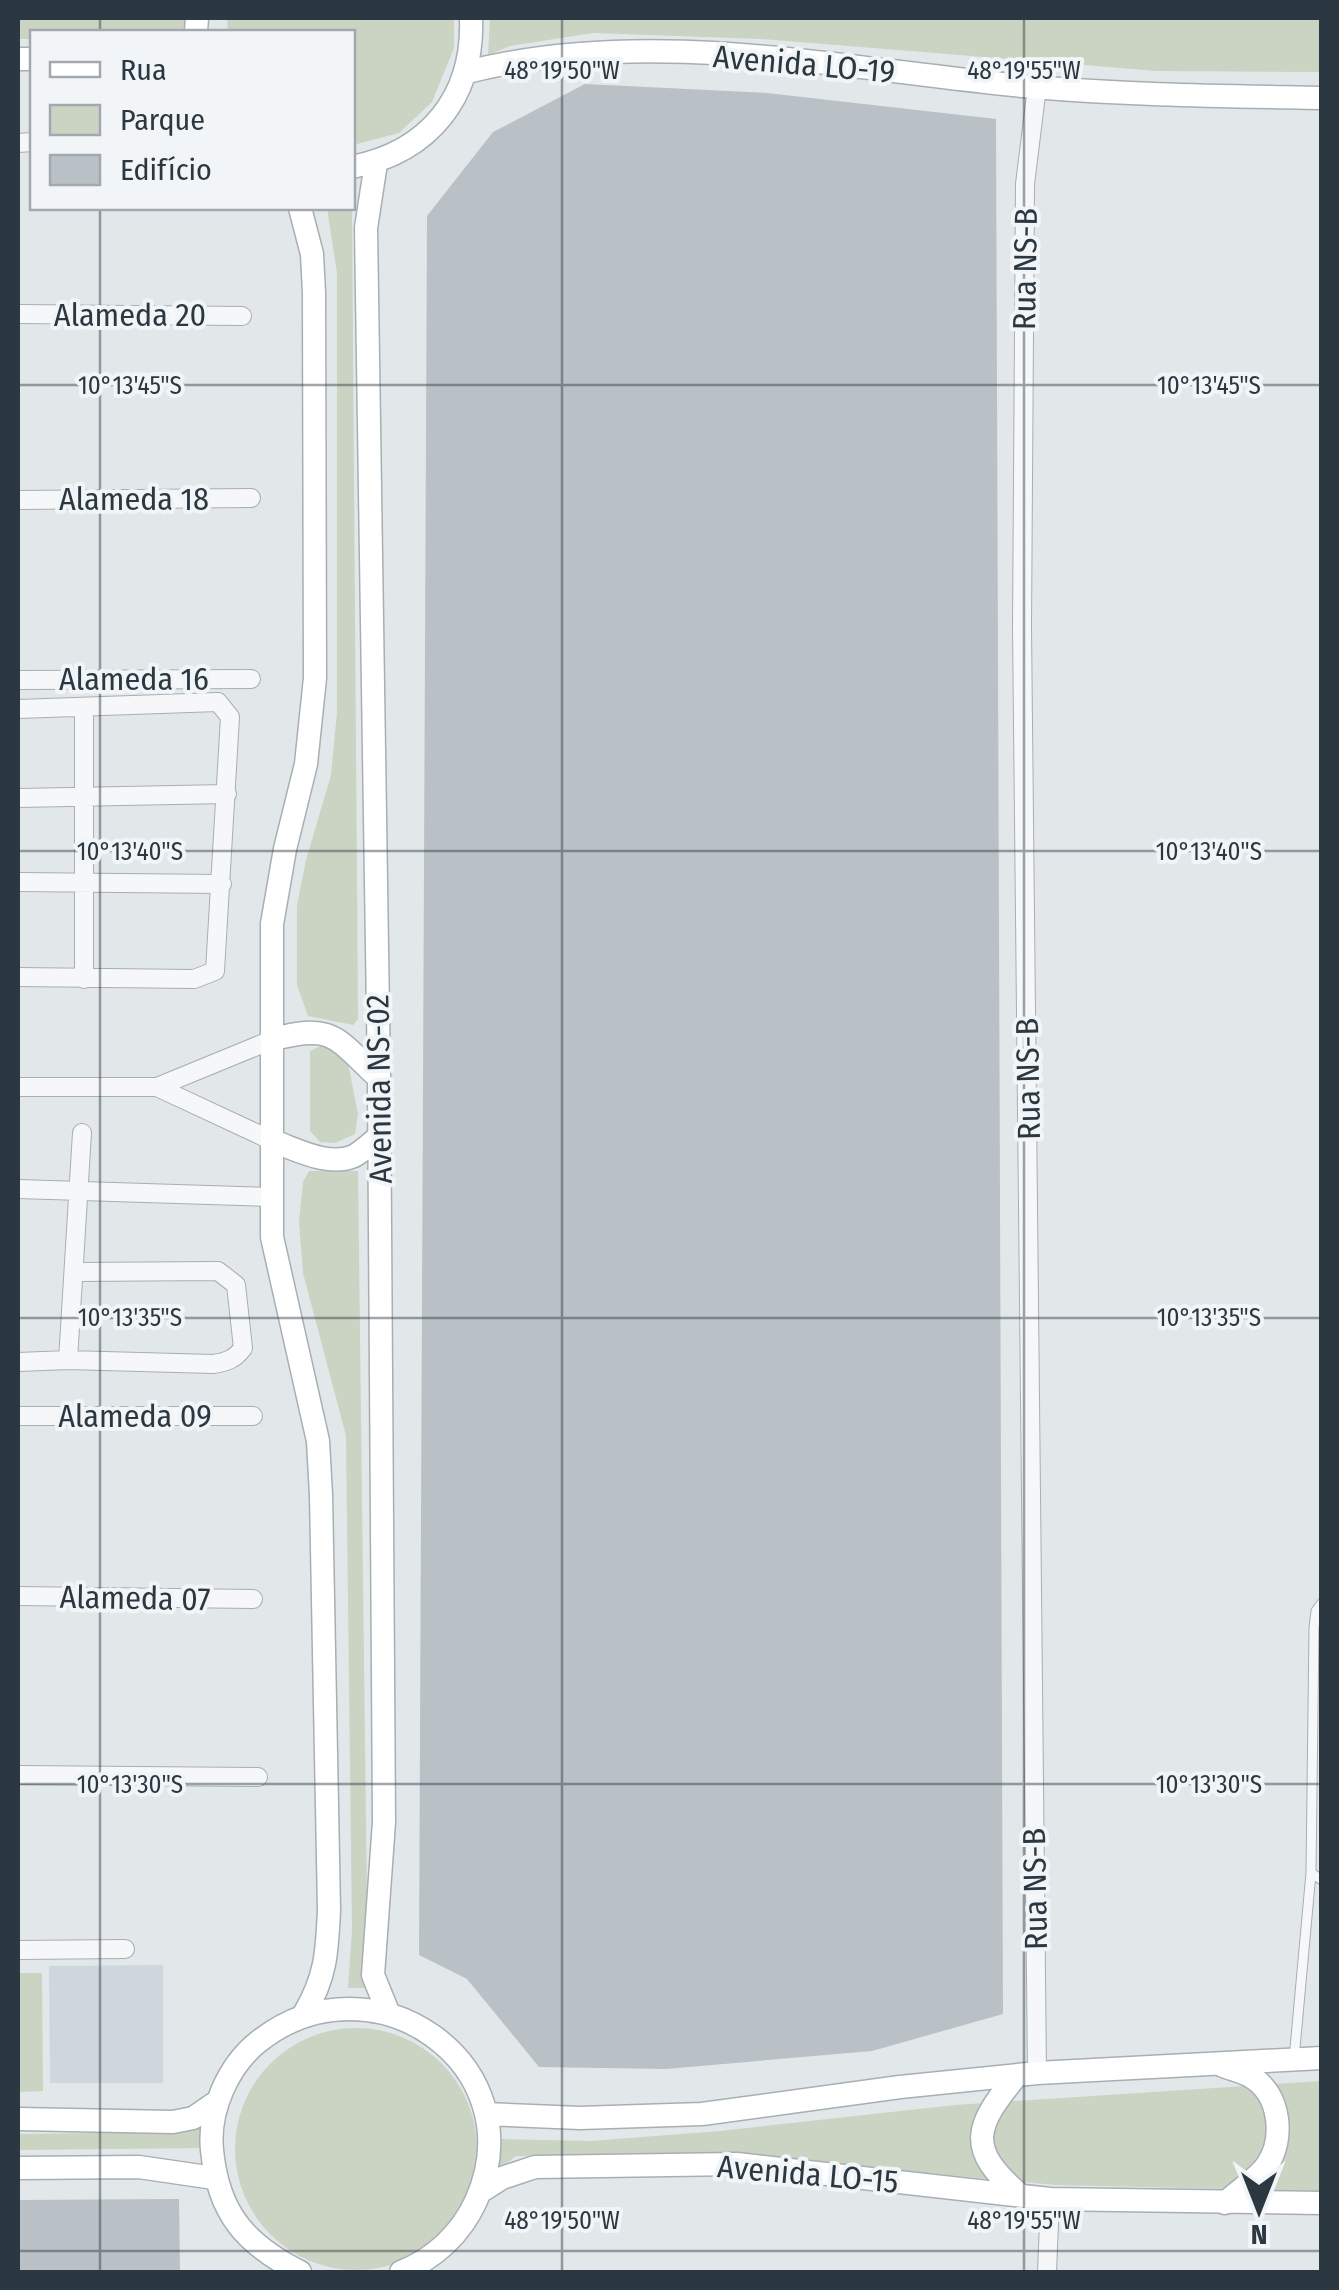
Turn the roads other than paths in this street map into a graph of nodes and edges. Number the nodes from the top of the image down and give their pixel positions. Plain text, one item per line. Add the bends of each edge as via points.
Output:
1 (472, 18) edge
2 (466, 72) junction
3 (1037, 87) junction
4 (1322, 98) edge
5 (376, 162) junction
6 (355, 166) edge
7 (301, 210) edge
8 (18, 314) edge
9 (242, 316) dead end
10 (252, 498) dead end
11 (18, 500) edge
12 (252, 679) dead end
13 (18, 680) edge
14 (84, 707) junction
15 (18, 709) edge
16 (227, 794) junction
17 (87, 797) junction
18 (18, 798) edge
19 (18, 882) edge
20 (84, 882) junction
21 (222, 884) junction
22 (18, 977) edge
23 (84, 979) junction
24 (274, 1039) junction
25 (380, 1078) junction
26 (18, 1087) edge
27 (157, 1087) junction
28 (82, 1133) dead end
29 (380, 1136) junction
30 (275, 1142) junction
31 (18, 1189) edge
32 (78, 1190) junction
33 (273, 1197) junction
34 (75, 1272) junction
35 (68, 1360) junction
36 (18, 1362) edge
37 (18, 1416) edge
38 (253, 1416) dead end
39 (18, 1596) edge
40 (253, 1600) dead end
41 (1322, 1603) edge
42 (18, 1774) edge
43 (258, 1777) dead end
44 (1311, 1873) junction
45 (1322, 1880) edge
46 (125, 1949) dead end
47 (18, 1950) edge
48 (388, 2012) junction
49 (304, 2014) junction
50 (1322, 2058) edge
51 (1294, 2060) junction
52 (1214, 2063) junction
53 (1027, 2074) junction
54 (218, 2101) junction
55 (486, 2114) junction
56 (18, 2119) edge
57 (18, 2168) edge
58 (214, 2178) junction
59 (480, 2192) junction
60 (1020, 2195) junction
61 (1050, 2198) junction
62 (1225, 2202) junction
63 (1322, 2203) edge
64 (300, 2272) edge
65 (401, 2272) edge
66 (1047, 2272) edge

1 - 2 street
2 - 3 street, Avenida LO-19 via 550,56 657,52
2 - 5 street via 431,130
3 - 4 street, Avenida LO-19
3 - 53 street, Rua NS-B via 1026,184 1022,627
5 - 6 street
5 - 25 street, Avenida NS-02 via 366,228
7 - 24 street via 314,293 314,678 306,764 272,924
8 - 9 street, Alameda 20
10 - 11 street, Alameda 18
12 - 13 street, Alameda 16
14 - 15 street
14 - 16 street via 218,702 230,716
14 - 17 street
16 - 17 street
16 - 21 street
17 - 18 street
17 - 20 street
19 - 20 street
20 - 21 street
20 - 23 street
21 - 23 street via 215,972
22 - 23 street
24 - 25 street via 322,1032
24 - 27 street
24 - 30 street
25 - 29 street, Avenida NS-02
26 - 27 street
27 - 30 street
28 - 32 street
29 - 30 street via 337,1160
29 - 48 street, Avenida NS-02 via 384,1822 374,1975
30 - 33 street
31 - 32 street
32 - 33 street
32 - 34 street
33 - 49 street via 272,1238 318,1440 328,1910 326,1966
34 - 35 street
34 - 35 street via 218,1271 236,1285 243,1348 213,1364
35 - 36 street
37 - 38 street, Alameda 09
39 - 40 street, Alameda 07
41 - 44 lane via 1314,1628
42 - 43 street
44 - 45 lane
44 - 51 lane
46 - 47 street
48 - 49 street via 332,2008
48 - 55 street via 448,2048 469,2074
49 - 54 street via 251,2048
50 - 51 street, Avenida LO-15
51 - 52 street, Avenida LO-15
52 - 53 street, Avenida LO-15
52 - 62 street via 1252,2076 1276,2110 1277,2144 1266,2166
53 - 55 street, Avenida LO-15 via 702,2114
53 - 60 street via 988,2110 982,2132 992,2172
54 - 56 street via 173,2122
54 - 58 street via 211,2139
55 - 59 street
57 - 58 street via 139,2167
58 - 64 street via 234,2221 266,2255
59 - 60 street, Avenida LO-15 via 535,2167 737,2164
59 - 65 street via 445,2244
60 - 61 street, Avenida LO-15
61 - 62 street, Avenida LO-15
61 - 66 street
62 - 63 street, Avenida LO-15

